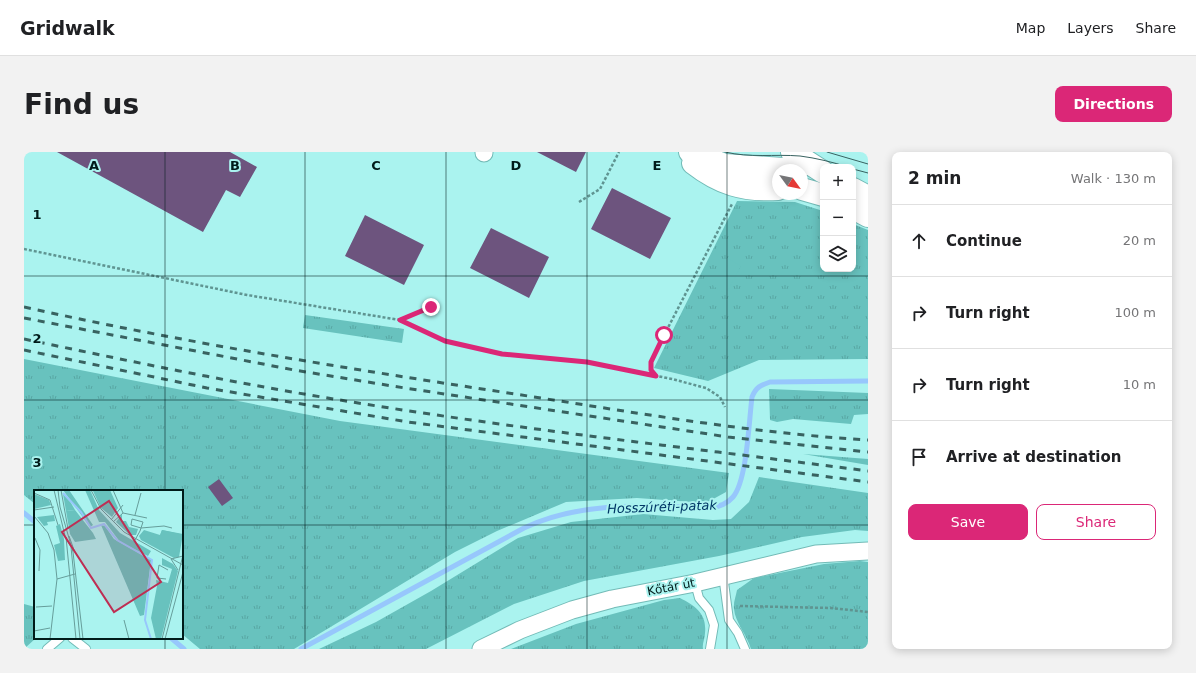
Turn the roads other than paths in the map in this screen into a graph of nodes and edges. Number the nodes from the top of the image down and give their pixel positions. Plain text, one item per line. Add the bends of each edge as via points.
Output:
1 (679, 152) edge
2 (690, 152) edge
3 (792, 152) edge
4 (772, 168) edge
5 (820, 170) edge
6 (808, 174) edge
7 (820, 177) edge
8 (772, 189) edge
9 (856, 190) edge
10 (808, 191) edge
11 (820, 194) edge
12 (868, 196) edge
13 (856, 210) edge
14 (868, 216) edge
15 (868, 551) edge
16 (723, 575) junction
17 (695, 583) junction
18 (59, 639) edge
19 (73, 639) edge
20 (47, 649) edge
21 (86, 649) edge
22 (481, 649) edge
23 (710, 649) edge
24 (745, 649) edge

1 - 8 main road via 703,171 740,188
2 - 4 main road via 725,165
3 - 5 main road
6 - 7 main road
9 - 12 main road
10 - 11 main road
13 - 14 main road
15 - 16 street, Kőtár út via 816,554
16 - 17 street, Kőtár út
16 - 24 lane via 729,620
17 - 22 street, Kőtár út via 612,599 572,610 520,630
17 - 23 lane via 699,598 709,610 714,625
18 - 20 lane
19 - 21 lane

